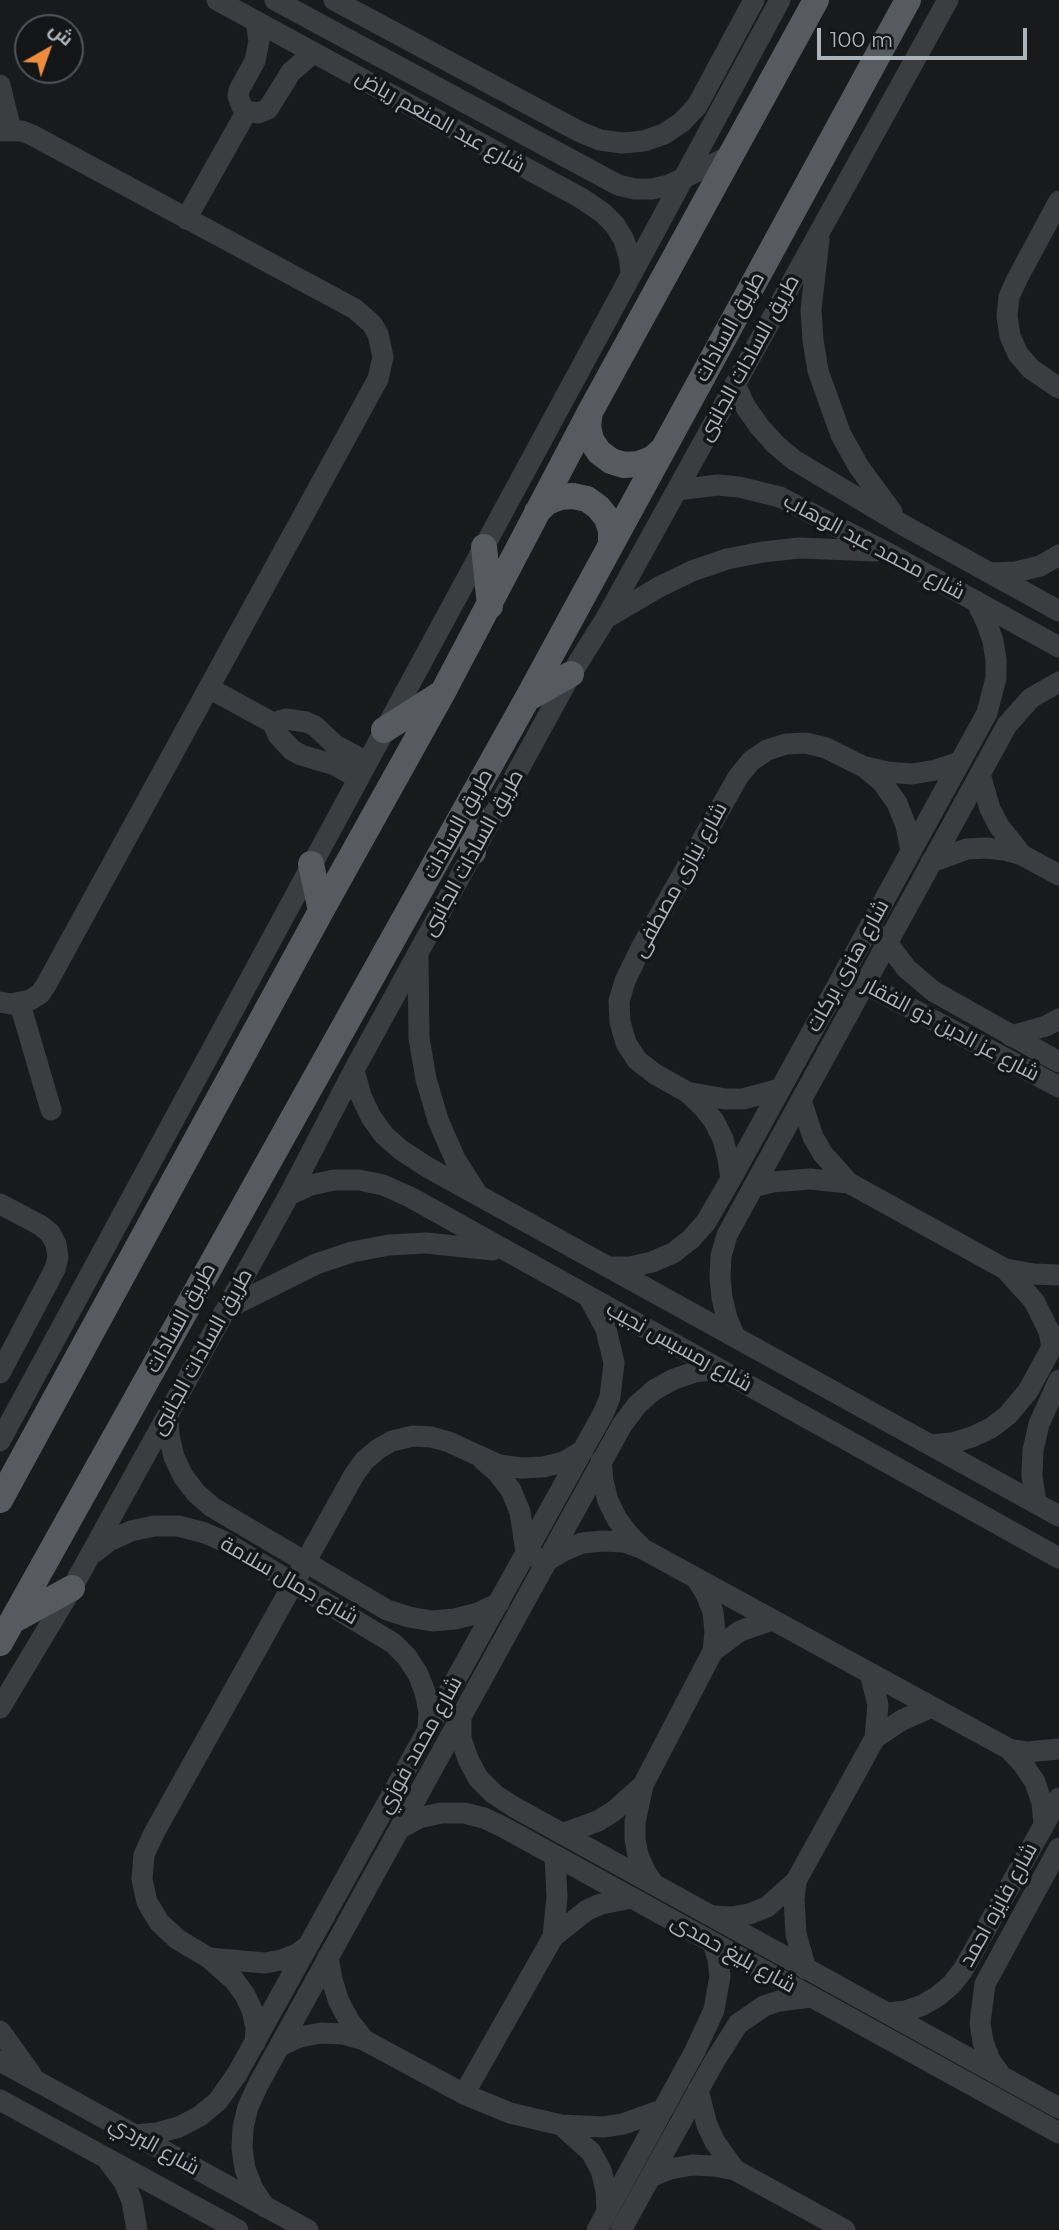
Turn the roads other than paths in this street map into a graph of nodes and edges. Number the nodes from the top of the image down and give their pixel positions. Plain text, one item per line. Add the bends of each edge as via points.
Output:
1 (217, 0) edge
2 (275, 0) edge
3 (334, 0) edge
4 (754, 0) edge
5 (780, 0) edge
6 (816, 0) edge
7 (908, 0) edge
8 (948, 0) edge
9 (256, 21) junction
10 (313, 53) junction
11 (0, 85) edge
12 (247, 111) junction
13 (6, 130) edge
14 (730, 156) junction
15 (594, 173) junction
16 (684, 178) junction
17 (581, 198) junction
18 (1059, 201) edge
19 (186, 219) junction
20 (821, 228) junction
21 (631, 272) junction
22 (735, 384) junction
23 (1059, 388) edge
24 (590, 412) junction
25 (663, 449) junction
26 (815, 474) junction
27 (677, 490) junction
28 (799, 505) junction
29 (537, 512) junction
30 (903, 524) junction
31 (611, 545) junction
32 (484, 547) junction
33 (886, 552) junction
34 (1059, 555) edge
35 (990, 573) junction
36 (976, 601) junction
37 (490, 606) junction
38 (1059, 611) edge
39 (606, 618) junction
40 (1059, 647) edge
41 (571, 674) junction
42 (1059, 682) edge
43 (209, 688) junction
44 (443, 692) junction
45 (527, 699) junction
46 (273, 723) junction
47 (384, 730) junction
48 (328, 740) junction
49 (317, 758) junction
50 (960, 762) junction
51 (862, 766) junction
52 (363, 770) junction
53 (980, 774) junction
54 (471, 799) junction
55 (911, 851) junction
56 (473, 852) junction
57 (1022, 855) junction
58 (932, 862) junction
59 (312, 864) junction
60 (1059, 875) edge
61 (321, 911) junction
62 (867, 931) junction
63 (887, 943) junction
64 (419, 951) junction
65 (844, 973) junction
66 (864, 984) junction
67 (10, 1003) edge
68 (1059, 1018) edge
69 (984, 1021) junction
70 (1011, 1036) junction
71 (972, 1040) junction
72 (1059, 1062) edge
73 (354, 1070) junction
74 (1059, 1087) edge
75 (780, 1089) junction
76 (687, 1092) junction
77 (801, 1100) junction
78 (51, 1110) dead end
79 (427, 1167) junction
80 (731, 1179) junction
81 (849, 1183) junction
82 (753, 1187) junction
83 (477, 1194) junction
84 (289, 1195) junction
85 (410, 1197) junction
86 (0, 1204) edge
87 (508, 1252) junction
88 (607, 1267) junction
89 (1005, 1269) junction
90 (1059, 1275) edge
91 (588, 1296) junction
92 (226, 1309) junction
93 (735, 1337) junction
94 (1055, 1341) edge
95 (718, 1369) junction
96 (0, 1373) edge
97 (1059, 1380) edge
98 (604, 1412) junction
99 (167, 1415) junction
100 (622, 1424) junction
101 (0, 1441) edge
102 (931, 1445) junction
103 (592, 1456) junction
104 (479, 1457) junction
105 (0, 1500) edge
106 (1037, 1503) junction
107 (1059, 1516) edge
108 (643, 1549) junction
109 (90, 1555) junction
110 (536, 1557) junction
111 (1059, 1558) edge
112 (306, 1562) junction
113 (695, 1578) junction
114 (294, 1584) junction
115 (72, 1588) junction
116 (499, 1603) junction
117 (772, 1620) junction
118 (6, 1632) edge
119 (713, 1651) junction
120 (870, 1673) junction
121 (932, 1707) junction
122 (0, 1708) edge
123 (461, 1716) junction
124 (428, 1731) junction
125 (875, 1738) junction
126 (1009, 1749) junction
127 (1059, 1749) edge
128 (643, 1785) junction
129 (1059, 1798) edge
130 (514, 1807) junction
131 (1044, 1824) junction
132 (503, 1827) junction
133 (399, 1829) junction
134 (562, 1834) junction
135 (1059, 1848) edge
136 (555, 1856) junction
137 (349, 1873) junction
138 (796, 1881) junction
139 (369, 1884) junction
140 (655, 1885) junction
141 (632, 1898) junction
142 (680, 1899) junction
143 (666, 1916) junction
144 (712, 1916) junction
145 (553, 1937) junction
146 (713, 1943) junction
147 (310, 1944) junction
148 (328, 1957) junction
149 (209, 1958) junction
150 (806, 1969) junction
151 (963, 1970) junction
152 (985, 1984) junction
153 (811, 1997) junction
154 (888, 2013) junction
155 (0, 2031) edge
156 (363, 2040) junction
157 (255, 2043) junction
158 (280, 2046) junction
159 (695, 2051) junction
160 (0, 2062) edge
161 (714, 2062) junction
162 (237, 2074) junction
163 (1001, 2076) junction
164 (36, 2081) junction
165 (258, 2085) junction
166 (698, 2090) junction
167 (464, 2094) junction
168 (67, 2098) junction
169 (0, 2100) edge
170 (1051, 2103) edge
171 (662, 2109) junction
172 (0, 2111) edge
173 (23, 2112) junction
174 (1032, 2118) junction
175 (561, 2125) junction
176 (50, 2127) junction
177 (1059, 2133) edge
178 (133, 2134) junction
179 (106, 2158) junction
180 (735, 2170) junction
181 (650, 2177) junction
182 (265, 2207) junction
183 (607, 2210) junction
184 (622, 2227) edge
185 (137, 2230) edge
186 (238, 2230) edge
187 (307, 2230) edge
188 (597, 2230) edge
189 (845, 2230) edge

1 - 9 street, شارع عبد المنعم رياض
2 - 15 street, شارع عبد المنعم رياض
3 - 4 street via 580,132 622,143 664,134 697,106
5 - 16 street
6 - 14 main road
7 - 25 main road, طريق السادات
8 - 20 street, طريق السادات الجانبى
9 - 10 street, شارع عبد المنعم رياض
9 - 12 street via 257,51 238,96
10 - 12 street via 291,72 268,109
10 - 17 street, شارع عبد المنعم رياض
11 - 13 street
12 - 19 street
13 - 19 street via 32,135
14 - 16 street, شارع عبد المنعم رياض
14 - 24 main road
15 - 16 street, شارع عبد المنعم رياض via 618,185 652,189
15 - 17 street via 591,187
16 - 21 street
17 - 21 street, شارع عبد المنعم رياض via 615,225 624,240
18 - 23 street via 1017,279 1007,316 1018,354
19 - 43 street via 355,309 379,334 383,357 378,379
20 - 22 street, طريق السادات الجانبى
20 - 30 street via 811,309 818,371 841,435 879,497
21 - 32 street
22 - 26 street, شارع محمد عبد الوهاب via 745,406 775,444
22 - 27 street, طريق السادات الجانبى
24 - 25 main road via 591,440 611,461 639,464
24 - 29 main road
25 - 31 main road, طريق السادات
26 - 28 street via 802,483
26 - 30 street, شارع محمد عبد الوهاب
27 - 28 street, شارع محمد عبد الوهاب via 739,487
27 - 39 street, طريق السادات الجانبى
28 - 33 street, شارع محمد عبد الوهاب
29 - 31 main road via 559,497 587,499 607,518
29 - 37 main road
30 - 35 street, شارع محمد عبد الوهاب
31 - 45 main road, طريق السادات
32 - 37 main road
32 - 47 street
33 - 36 street, شارع محمد عبد الوهاب
33 - 39 street via 799,548 727,559 659,587
34 - 35 street via 1040,566
35 - 38 street, شارع محمد عبد الوهاب
36 - 40 street, شارع محمد عبد الوهاب
36 - 50 street, شارع هنرى بركات via 993,642 996,678 987,713
37 - 44 main road
39 - 41 street, طريق السادات الجانبى
41 - 45 main road
41 - 56 street, طريق السادات الجانبى
42 - 53 street, شارع هنرى بركات via 1018,710
43 - 46 street
43 - 67 street via 46,985 30,1000
44 - 47 main road
44 - 61 main road
45 - 54 main road, طريق السادات
46 - 48 street via 286,719 306,722
46 - 49 street via 292,750
47 - 52 street
48 - 49 street
48 - 52 street
49 - 52 street
50 - 51 street, شارع نيازى مصطفى via 912,774
50 - 55 street, شارع هنرى بركات
51 - 55 street, شارع نيازى مصطفى via 882,782 897,803
51 - 76 street, شارع نيازى مصطفى via 806,743 767,750 751,761 641,948 619,1001 626,1043 646,1068
52 - 59 street
53 - 57 street via 990,809
53 - 58 street, شارع هنرى بركات
54 - 56 main road
54 - 118 main road, طريق السادات
55 - 62 street, شارع هنرى بركات
56 - 64 street, طريق السادات الجانبى
57 - 58 street via 976,849
57 - 60 street
58 - 63 street, شارع هنرى بركات
59 - 61 main road
59 - 101 street
61 - 105 main road
62 - 63 street, شارع عز الدين ذو الفقار
62 - 65 street, شارع هنرى بركات
63 - 66 street, شارع هنرى بركات
63 - 69 street, شارع عز الدين ذو الفقار via 919,981
64 - 73 street, طريق السادات الجانبى
64 - 83 street via 419,1038 426,1079 438,1120
65 - 66 street, شارع عز الدين ذو الفقار
65 - 75 street, شارع هنرى بركات
66 - 71 street, شارع عز الدين ذو الفقار
66 - 77 street, شارع هنرى بركات
67 - 78 street
68 - 70 street
69 - 70 street, شارع عز الدين ذو الفقار
69 - 71 street
70 - 72 street, شارع عز الدين ذو الفقار
71 - 74 street, شارع عز الدين ذو الفقار
73 - 79 street, شارع رمسيس نجيب via 361,1096 384,1135
73 - 84 street, طريق السادات الجانبى
75 - 76 street, شارع نيازى مصطفى via 743,1099
75 - 80 street, شارع هنرى بركات
76 - 80 street, شارع نيازى مصطفى via 714,1121 723,1139
77 - 81 street via 813,1137
77 - 82 street, شارع هنرى بركات
79 - 83 street, شارع رمسيس نجيب
79 - 85 street via 410,1182
80 - 88 street, شارع هنرى بركات via 706,1222 673,1253 630,1267
81 - 82 street via 801,1179
81 - 89 street
82 - 93 street, شارع هنرى بركات via 727,1235 722,1256 722,1298
83 - 88 street, شارع رمسيس نجيب
84 - 85 street, شارع رمسيس نجيب via 334,1180 359,1180
84 - 92 street, طريق السادات الجانبى
85 - 87 street, شارع رمسيس نجيب
86 - 96 street via 50,1233 58,1257
87 - 91 street, شارع رمسيس نجيب
87 - 92 street via 426,1243 352,1252 316,1264
88 - 93 street, شارع رمسيس نجيب
89 - 90 street
89 - 94 street via 1034,1301
91 - 95 street, شارع رمسيس نجيب
91 - 98 street, شارع محمد فوزي via 606,1329 613,1355 614,1381
92 - 99 street, طريق السادات الجانبى
93 - 102 street, شارع رمسيس نجيب
94 - 102 street via 1028,1391 1008,1415 972,1437
95 - 100 street, شارع محمد فوزي via 684,1375 654,1390
95 - 111 street, شارع رمسيس نجيب
97 - 106 street via 1033,1450
98 - 100 street via 615,1415
98 - 103 street, شارع محمد فوزي
99 - 109 street, طريق السادات الجانبى
99 - 112 street, شارع جمال سلامة via 174,1457 196,1493
100 - 103 street, شارع محمد فوزي
102 - 106 street, شارع رمسيس نجيب
103 - 104 street via 521,1468
103 - 108 street via 617,1519
103 - 110 street, شارع محمد فوزي
104 - 110 street via 511,1490
104 - 112 street via 431,1437 412,1436 378,1449 354,1475
106 - 107 street, شارع رمسيس نجيب
108 - 110 street via 624,1542 593,1542
108 - 113 street
109 - 114 street, شارع جمال سلامة via 131,1531 178,1527 214,1537
109 - 115 street, طريق السادات الجانبى
110 - 116 street, شارع محمد فوزي
110 - 123 street, شارع محمد فوزي
112 - 114 street
112 - 116 street, شارع جمال سلامة via 387,1610 409,1617 455,1619
113 - 117 street
113 - 119 street via 713,1612
114 - 124 street, شارع جمال سلامة via 378,1633 407,1657 425,1692
114 - 149 street via 144,1855 147,1902 159,1922
115 - 118 main road
115 - 122 street, طريق السادات الجانبى
116 - 124 street, شارع محمد فوزي
117 - 119 street via 740,1632
117 - 120 street
119 - 128 street
120 - 121 street
120 - 125 street via 878,1705
121 - 125 street
121 - 126 street
123 - 130 street, شارع بليغ حمدى via 464,1749 478,1778
123 - 133 street, شارع محمد فوزي
124 - 137 street, شارع محمد فوزي
125 - 138 street
126 - 127 street
126 - 131 street via 1035,1782
128 - 134 street via 598,1821
128 - 140 street via 635,1839 638,1856
129 - 131 street, شارع فايزه احمد
130 - 132 street via 503,1814
130 - 134 street, شارع بليغ حمدى
131 - 151 street, شارع فايزه احمد
132 - 133 street, شارع بليغ حمدى via 464,1813 441,1813
132 - 136 street, شارع بليغ حمدى
133 - 139 street, شارع محمد فوزي
134 - 140 street, شارع بليغ حمدى
135 - 152 street, شارع فايزه احمد
136 - 141 street, شارع بليغ حمدى
136 - 145 street
137 - 139 street
137 - 147 street, شارع محمد فوزي
138 - 144 street via 767,1907 750,1914
138 - 150 street via 795,1926
139 - 148 street, شارع محمد فوزي
140 - 142 street, شارع بليغ حمدى
141 - 143 street, شارع بليغ حمدى
141 - 145 street via 601,1903
142 - 143 street
142 - 144 street, شارع بليغ حمدى
143 - 146 street, شارع بليغ حمدى
144 - 150 street, شارع بليغ حمدى
145 - 167 street
146 - 153 street, شارع بليغ حمدى
146 - 159 street via 720,1976 718,1994
147 - 149 street via 297,1954 265,1963
147 - 157 street, شارع محمد فوزي
148 - 156 street via 339,2002
148 - 158 street, شارع محمد فوزي
149 - 157 street via 245,1995 256,2027
150 - 154 street, شارع بليغ حمدى
151 - 152 street via 968,1981
151 - 154 street, شارع فايزه احمد via 931,2000
152 - 163 street, شارع فايزه احمد via 980,2023 983,2042
153 - 161 street via 779,2001 750,2014 738,2024
153 - 174 street, شارع بليغ حمدى
154 - 163 street, شارع بليغ حمدى
155 - 164 street
156 - 158 street via 321,2033
156 - 167 street
157 - 162 street, شارع محمد فوزي
158 - 165 street, شارع محمد فوزي
159 - 161 street via 709,2052
159 - 171 street
160 - 164 street, شارع البردي
161 - 166 street
162 - 165 street via 244,2087
162 - 178 street, شارع محمد فوزي via 218,2101 200,2116 157,2133
163 - 170 street, شارع بليغ حمدى
164 - 168 street, شارع البردي
165 - 182 street, شارع محمد فوزي via 245,2117 242,2148 245,2169
166 - 180 street via 711,2133
166 - 181 street
167 - 175 street
168 - 176 street
168 - 178 street, شارع البردي
169 - 173 street, شارع البردي
170 - 174 street
171 - 175 street via 603,2127
171 - 183 street
172 - 173 street
173 - 176 street, شارع البردي
174 - 177 street, شارع بليغ حمدى
175 - 183 street via 591,2152 601,2170
176 - 179 street, شارع البردي
178 - 182 street, شارع البردي
179 - 185 street via 124,2182
179 - 186 street, شارع البردي
180 - 181 street via 692,2165
180 - 189 street
181 - 184 street
182 - 187 street, شارع البردي
183 - 184 street via 610,2220
183 - 188 street

